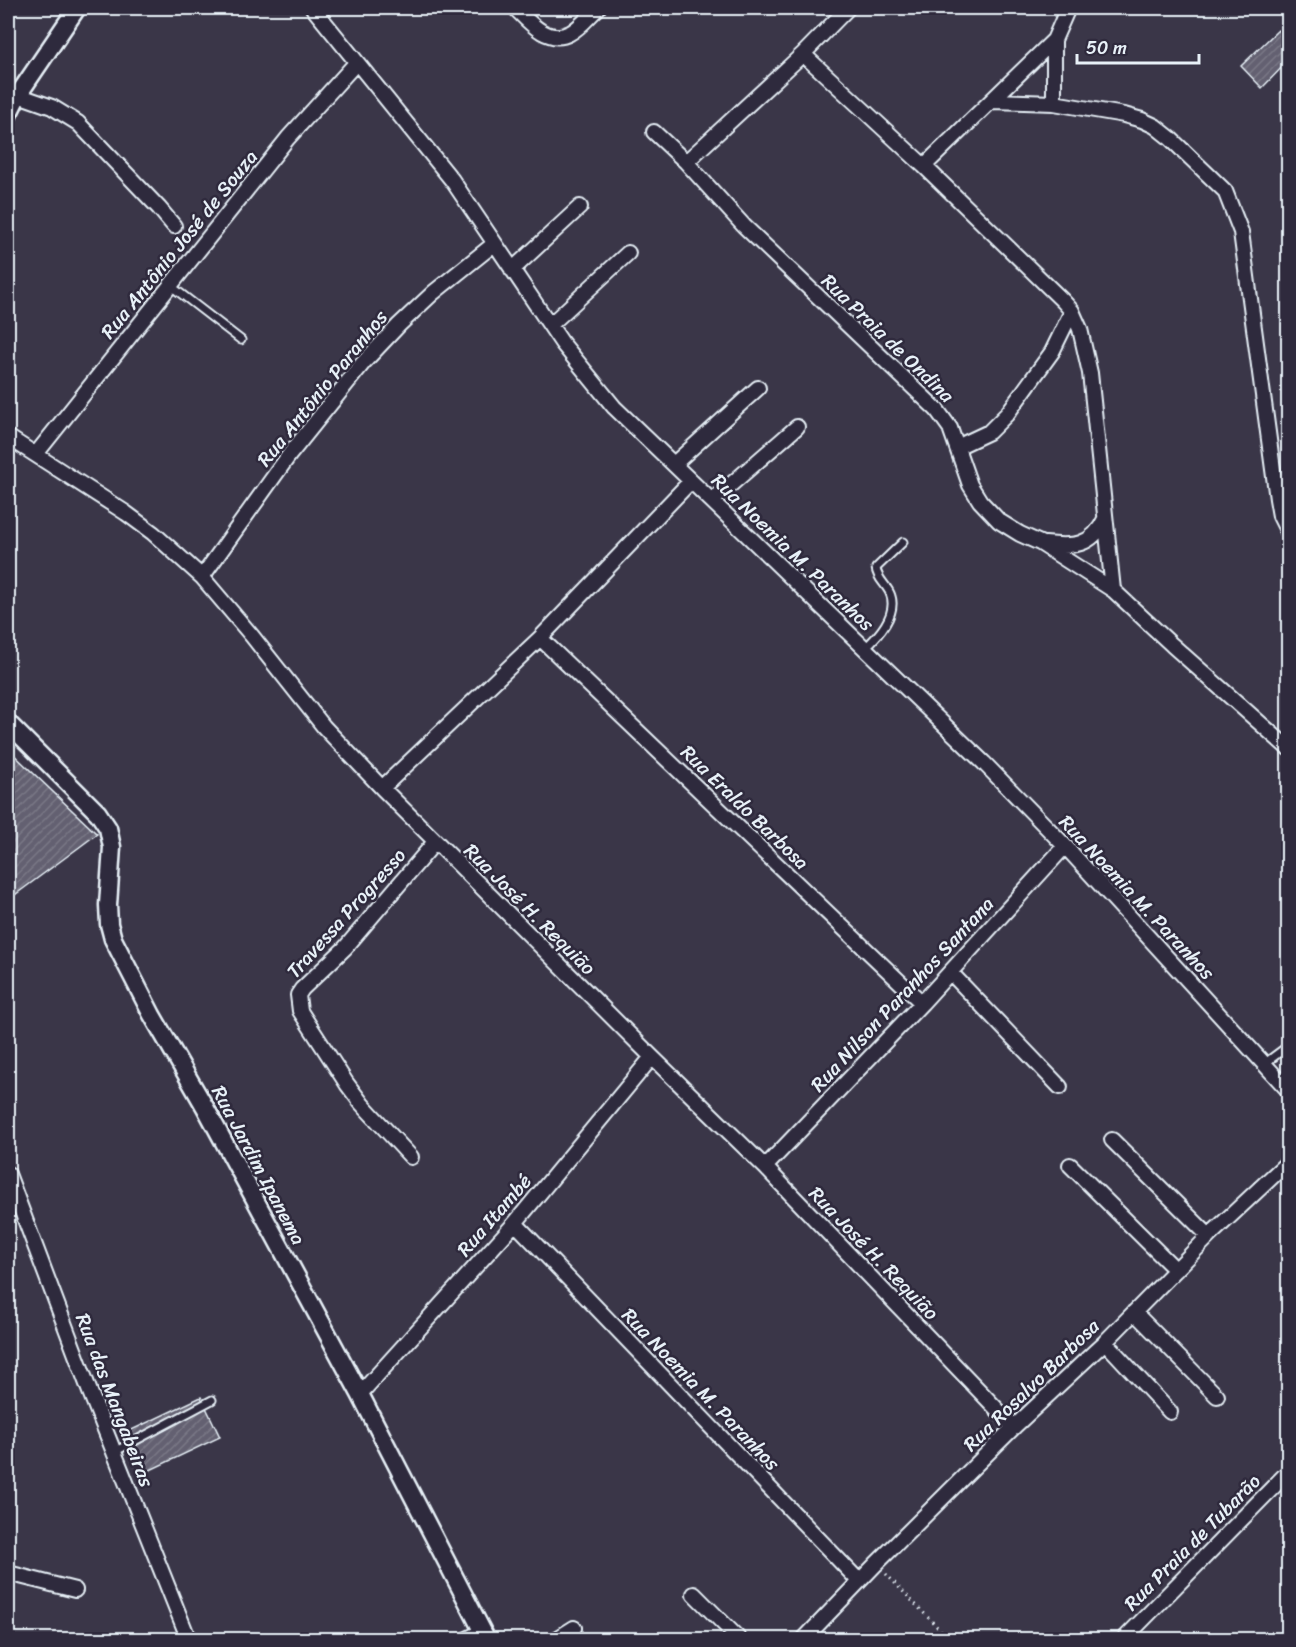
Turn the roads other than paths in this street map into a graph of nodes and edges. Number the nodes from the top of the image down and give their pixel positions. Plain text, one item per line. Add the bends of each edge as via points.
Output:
1 (77, 8) edge
2 (313, 8) edge
3 (515, 8) edge
4 (598, 8) edge
5 (848, 8) edge
6 (1068, 8) edge
7 (1054, 40) junction
8 (803, 54) junction
9 (356, 63) junction
10 (18, 95) junction
11 (992, 101) junction
12 (1054, 104) junction
13 (8, 115) edge
14 (654, 132) dead end
15 (686, 162) junction
16 (924, 166) junction
17 (580, 207) dead end
18 (174, 226) dead end
19 (494, 244) junction
20 (628, 253) dead end
21 (512, 270) junction
22 (171, 286) junction
23 (1072, 311) junction
24 (550, 325) junction
25 (241, 340) dead end
26 (758, 388) dead end
27 (797, 427) dead end
28 (8, 437) edge
29 (957, 447) junction
30 (36, 454) junction
31 (674, 464) junction
32 (691, 481) junction
33 (712, 501) junction
34 (1105, 519) junction
35 (1288, 532) edge
36 (903, 542) dead end
37 (1040, 543) junction
38 (202, 577) junction
39 (1113, 590) junction
40 (540, 638) junction
41 (864, 648) junction
42 (8, 723) edge
43 (1288, 748) edge
44 (382, 788) junction
45 (435, 842) junction
46 (1065, 846) junction
47 (950, 972) junction
48 (922, 1004) junction
49 (1288, 1046) edge
50 (652, 1057) junction
51 (1264, 1064) junction
52 (1060, 1087) dead end
53 (1288, 1090) edge
54 (1113, 1140) dead end
55 (411, 1157) dead end
56 (1288, 1161) edge
57 (1070, 1165) dead end
58 (765, 1167) junction
59 (8, 1174) edge
60 (515, 1223) junction
61 (1209, 1236) junction
62 (1176, 1270) junction
63 (1134, 1312) junction
64 (1105, 1342) junction
65 (360, 1394) junction
66 (1217, 1396) dead end
67 (212, 1400) dead end
68 (1170, 1412) dead end
69 (1014, 1427) junction
70 (114, 1452) junction
71 (1288, 1472) edge
72 (8, 1573) edge
73 (859, 1581) junction
74 (75, 1590) dead end
75 (694, 1594) dead end
76 (574, 1628) dead end
77 (485, 1635) edge
78 (189, 1640) edge
79 (465, 1640) edge
80 (555, 1640) edge
81 (740, 1640) edge
82 (803, 1640) edge
83 (1123, 1640) edge

1 - 10 street
2 - 9 street, Rua Noemia M. Paranhos
3 - 4 street via 536,28 559,37 572,33
5 - 8 street
6 - 7 street
7 - 11 street
7 - 12 street
8 - 15 street
8 - 16 street
9 - 19 street, Rua Noemia M. Paranhos via 433,156
9 - 22 street, Rua Antônio José de Souza via 288,138
10 - 13 street
10 - 18 street via 52,107 78,123
11 - 12 street
11 - 16 street
12 - 35 street via 1124,115 1155,126 1225,191 1241,232 1276,499
14 - 15 street, Rua Praia de Ondina
15 - 29 street, Rua Praia de Ondina via 744,226 937,410
16 - 23 street
17 - 21 street
19 - 21 street, Rua Noemia M. Paranhos
19 - 38 street, Rua Antônio Paranhos via 433,293 363,363 290,454
20 - 24 street
21 - 24 street, Rua Noemia M. Paranhos
22 - 25 lane
22 - 30 street, Rua Antônio José de Souza
23 - 29 street via 1052,352 1007,414 989,432
23 - 34 street via 1090,373
24 - 31 street, Rua Noemia M. Paranhos via 614,407
26 - 31 street
27 - 33 street
28 - 30 street, Rua José H. Requião
29 - 37 street, Rua Praia de Ondina via 980,501 999,521
30 - 38 street, Rua José H. Requião via 153,533
31 - 32 street, Rua Noemia M. Paranhos
32 - 33 street, Rua Noemia M. Paranhos
32 - 40 street
33 - 41 street, Rua Noemia M. Paranhos
34 - 37 street via 1091,539 1065,546
34 - 39 street
36 - 41 lane via 876,568 892,596 890,615 880,634
37 - 39 street, Rua Praia de Ondina
38 - 44 street, Rua José H. Requião via 324,727
39 - 43 street, Rua Praia de Ondina
40 - 44 street
40 - 48 street, Rua Eraldo Barbosa
41 - 46 street, Rua Noemia M. Paranhos
42 - 65 street, Rua Jardim Ipanema via 98,813 108,828 112,847 108,905 113,939
44 - 45 street, Rua José H. Requião
45 - 50 street, Rua José H. Requião
45 - 55 street, Travessa Progresso via 352,941 298,995 300,1011 347,1084
46 - 47 street, Rua Nilson Paranhos Santana
46 - 51 street, Rua Noemia M. Paranhos
47 - 48 street, Rua Nilson Paranhos Santana
47 - 52 street
48 - 58 street, Rua Nilson Paranhos Santana
49 - 51 lane
50 - 58 street, Rua José H. Requião
50 - 60 street, Rua Itambé
51 - 53 street, Rua Noemia M. Paranhos
54 - 61 street
56 - 61 street, Rua Rosalvo Barbosa
57 - 62 street
58 - 69 street, Rua José H. Requião
59 - 70 street, Rua das Mangabeiras
60 - 65 street, Rua Itambé
60 - 73 street, Rua Noemia M. Paranhos
61 - 62 street, Rua Rosalvo Barbosa
62 - 63 street, Rua Rosalvo Barbosa
63 - 64 street, Rua Rosalvo Barbosa
63 - 66 street
64 - 68 street
64 - 69 street, Rua Rosalvo Barbosa
65 - 77 street, Rua Jardim Ipanema
67 - 70 lane
69 - 73 street, Rua Rosalvo Barbosa
70 - 78 street, Rua das Mangabeiras
71 - 83 street, Rua Praia de Tubarão
72 - 74 street
73 - 82 street, Rua Rosalvo Barbosa
75 - 81 street
76 - 80 street
77 - 79 street

